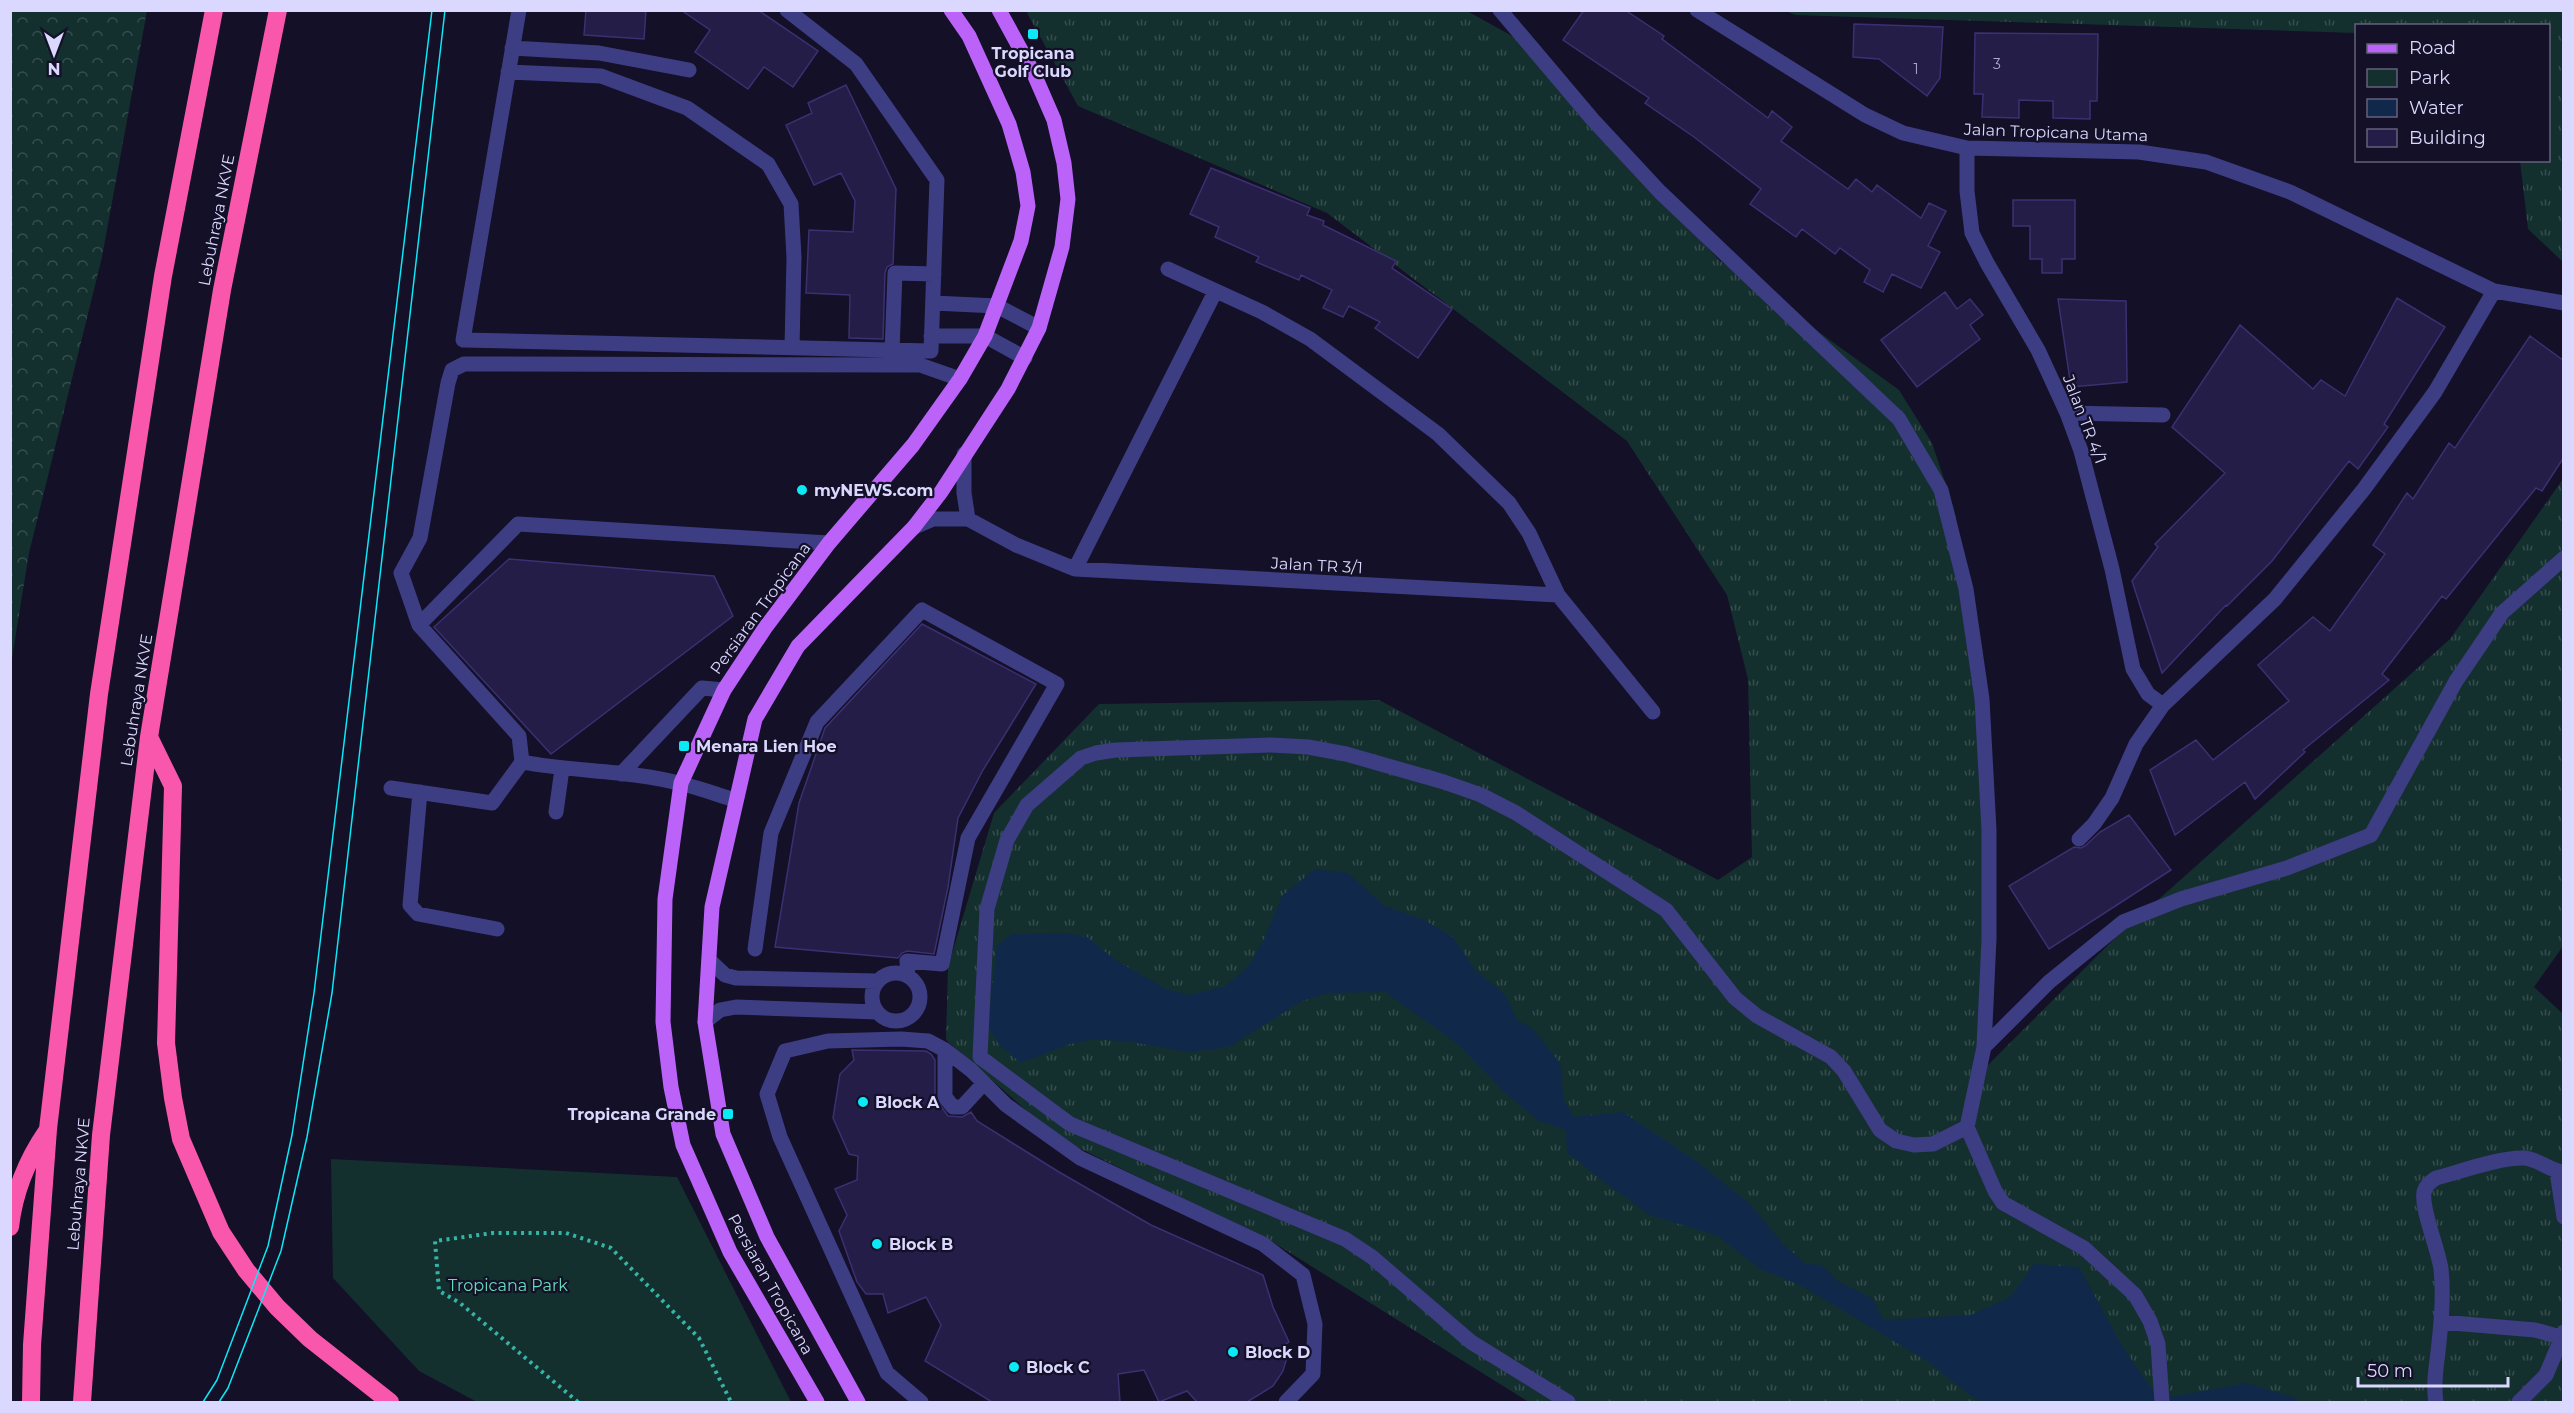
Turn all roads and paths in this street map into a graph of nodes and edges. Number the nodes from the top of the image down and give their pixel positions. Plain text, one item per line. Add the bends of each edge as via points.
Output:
1 (214, 10) edge
2 (278, 10) edge
3 (519, 10) edge
4 (788, 10) edge
5 (951, 10) edge
6 (999, 10) edge
7 (1500, 10) edge
8 (1697, 10) edge
9 (512, 48) junction
10 (689, 70) dead end
11 (508, 72) junction
12 (1967, 148) junction
13 (1168, 269) dead end
14 (933, 274) junction
15 (1215, 291) junction
16 (2494, 291) junction
17 (933, 303) junction
18 (2564, 303) edge
19 (997, 306) junction
20 (1039, 328) junction
21 (931, 336) junction
22 (985, 336) junction
23 (792, 348) junction
24 (892, 351) junction
25 (1025, 358) junction
26 (960, 378) junction
27 (2067, 413) junction
28 (2163, 415) dead end
29 (964, 454) junction
30 (968, 519) junction
31 (914, 527) junction
32 (829, 543) junction
33 (2564, 558) edge
34 (1075, 569) junction
35 (1558, 595) junction
36 (419, 625) junction
37 (724, 690) junction
38 (2163, 705) junction
39 (1653, 712) dead end
40 (149, 737) junction
41 (522, 762) junction
42 (562, 769) junction
43 (621, 774) junction
44 (681, 783) junction
45 (392, 788) dead end
46 (420, 792) junction
47 (735, 800) junction
48 (556, 812) dead end
49 (2079, 839) dead end
50 (497, 929) dead end
51 (755, 949) dead end
52 (709, 960) junction
53 (909, 976) junction
54 (877, 981) junction
55 (877, 1012) junction
56 (900, 1021) junction
57 (705, 1022) junction
58 (901, 1039) junction
59 (1984, 1047) junction
60 (945, 1050) junction
61 (984, 1083) junction
62 (1967, 1127) junction
63 (48, 1129) junction
64 (2560, 1172) edge
65 (2564, 1218) edge
66 (10, 1227) edge
67 (2441, 1322) junction
68 (2562, 1335) edge
69 (2162, 1399) edge
70 (30, 1402) edge
71 (82, 1402) edge
72 (390, 1402) edge
73 (578, 1402) edge
74 (730, 1402) edge
75 (817, 1402) edge
76 (858, 1402) edge
77 (921, 1402) edge
78 (1286, 1402) edge
79 (1568, 1402) edge
80 (2436, 1402) edge
81 (2519, 1402) edge

1 - 63 highway, Lebuhraya NKVE via 163,276 99,694
2 - 40 highway, Lebuhraya NKVE via 222,290
3 - 9 street
4 - 14 street via 856,64 937,180
5 - 19 main road, Persiaran Tropicana via 969,36 1009,124 1023,172 1028,206 1021,241
6 - 20 main road, Persiaran Tropicana via 1054,120 1064,163 1068,199 1062,247
7 - 59 street via 1653,184 1899,419 1941,490 1966,589 1982,699 1989,830
8 - 12 street, Jalan Tropicana Utama via 1865,115 1903,133
9 - 10 street via 599,53
9 - 11 street
11 - 23 street via 601,76 687,108 768,164 791,204
11 - 23 street via 463,340
12 - 16 street, Jalan Tropicana Utama via 2139,152 2206,162 2290,192
12 - 27 street, Jalan TR 4/1 via 1972,233 2038,350
13 - 15 street
14 - 17 street
14 - 24 street via 895,273
15 - 34 street
15 - 35 street via 1310,339 1438,434 1509,503 1529,533
16 - 18 street, Jalan Tropicana Utama
16 - 38 street via 2435,392 2364,489 2275,599
17 - 19 street
17 - 21 street
19 - 20 street
19 - 22 main road, Persiaran Tropicana
20 - 25 main road, Persiaran Tropicana
21 - 22 street
21 - 24 street via 930,351
22 - 25 street
22 - 26 main road, Persiaran Tropicana
23 - 24 street
25 - 29 main road, Persiaran Tropicana
26 - 32 main road, Persiaran Tropicana via 913,445
26 - 36 street via 920,365 464,364 452,370 448,383 420,538 401,573
27 - 28 street
27 - 38 street, Jalan TR 4/1 via 2112,569 2133,669 2148,694
29 - 30 street
29 - 31 main road, Persiaran Tropicana
30 - 31 street via 933,519
30 - 34 street, Jalan TR 3/1
31 - 47 main road, Persiaran Tropicana via 798,646 755,719
32 - 36 street via 518,524
32 - 37 main road, Persiaran Tropicana
33 - 59 street via 2502,613 2456,681 2371,835 2287,868 2181,899 2123,922 2049,981
34 - 35 street, Jalan TR 3/1
35 - 39 street
36 - 41 street via 519,736
37 - 43 street via 702,688
37 - 44 main road, Persiaran Tropicana
38 - 49 street via 2136,744 2112,798
40 - 71 highway, Lebuhraya NKVE via 101,1135
40 - 72 highway via 173,786 166,1043 181,1139 221,1232 246,1270 310,1340
41 - 42 street
41 - 46 street via 492,803
42 - 43 street
42 - 48 street
43 - 44 street
44 - 47 street
44 - 75 main road, Persiaran Tropicana via 666,899 663,1022 682,1145 730,1252
45 - 46 street
46 - 50 street via 410,905 418,914
47 - 52 main road, Persiaran Tropicana via 712,907
51 - 53 street via 771,833 817,722 922,610 1057,684 968,838 942,964 908,961
52 - 54 street via 724,975 736,978
52 - 57 main road, Persiaran Tropicana
53 - 54 street via 892,973
53 - 56 street via 921,997 915,1013
54 - 55 street via 871,997
55 - 56 street via 883,1018
55 - 57 street via 736,1007 720,1010
56 - 58 street
57 - 76 main road, Persiaran Tropicana via 723,1134 767,1237
58 - 60 street via 928,1041
58 - 77 street via 828,1041 785,1051 767,1094 780,1137 887,1373
59 - 62 street
60 - 61 street
60 - 61 street via 945,1097 952,1107 962,1107
61 - 78 street via 1006,1105 1080,1158 1263,1244 1303,1275 1315,1324 1313,1374
62 - 69 street via 2003,1203 2084,1248 2135,1295 2158,1344
62 - 79 street via 1933,1144 1896,1141 1880,1130 1831,1057 1757,1016 1735,998 1666,910 1516,813 1481,795 1346,754 1308,747 1116,750 1081,758 1027,805 1007,840 987,909 980,1057 1070,1124 1345,1239 1400,1280 1471,1342
63 - 66 highway via 18,1188
63 - 70 highway, Lebuhraya NKVE
64 - 65 street
64 - 67 street via 2537,1161 2513,1159 2436,1178 2428,1184 2424,1202 2439,1256
67 - 68 street
67 - 80 street via 2434,1381
68 - 81 street via 2546,1375
73 - 74 path via 460,1303 439,1291 435,1240 493,1233 566,1233 611,1248 699,1338

